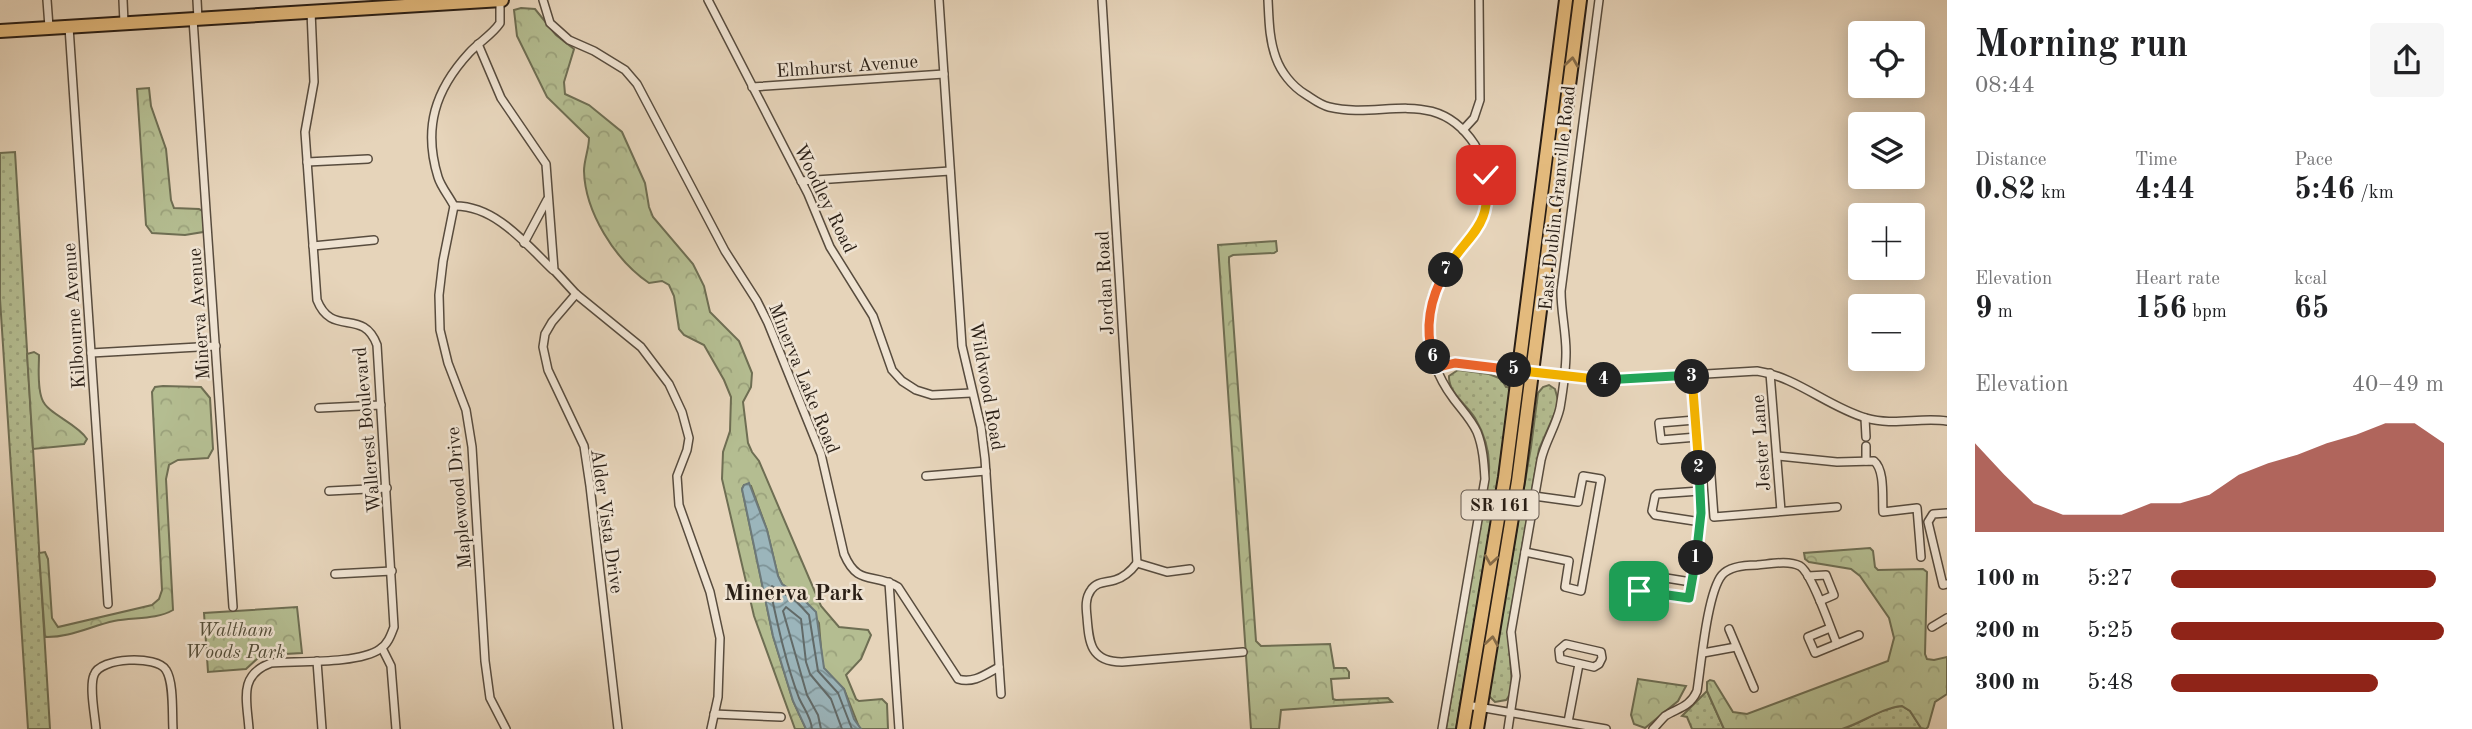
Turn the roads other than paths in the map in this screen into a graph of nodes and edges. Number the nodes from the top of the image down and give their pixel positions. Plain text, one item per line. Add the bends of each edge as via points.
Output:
1 (47, 0) edge
2 (123, 0) edge
3 (197, 0) edge
4 (501, 0) edge
5 (543, 0) edge
6 (708, 0) edge
7 (939, 0) edge
8 (1102, 0) edge
9 (1268, 0) edge
10 (1479, 0) edge
11 (1566, 0) edge
12 (1580, 0) edge
13 (1599, 0) edge
14 (442, 2) edge
15 (311, 11) junction
16 (195, 19) junction
17 (124, 23) junction
18 (49, 27) junction
19 (69, 27) junction
20 (0, 31) edge
21 (478, 44) junction
22 (944, 74) junction
23 (752, 87) junction
24 (1463, 130) junction
25 (368, 159) dead end
26 (307, 162) junction
27 (950, 171) junction
28 (801, 181) junction
29 (547, 199) junction
30 (454, 206) junction
31 (374, 240) dead end
32 (524, 243) junction
33 (313, 246) junction
34 (1534, 253) junction
35 (554, 270) junction
36 (576, 293) junction
37 (216, 346) junction
38 (91, 353) junction
39 (1435, 368) junction
40 (1519, 371) junction
41 (1533, 373) junction
42 (1770, 373) junction
43 (1692, 375) junction
44 (1564, 377) junction
45 (971, 393) junction
46 (381, 405) junction
47 (319, 408) dead end
48 (1865, 418) junction
49 (1695, 420) junction
50 (1947, 421) edge
51 (1697, 437) junction
52 (1777, 456) junction
53 (1866, 461) junction
54 (1710, 462) dead end
55 (986, 471) junction
56 (926, 476) dead end
57 (1518, 481) junction
58 (387, 488) junction
59 (329, 491) dead end
60 (1700, 491) junction
61 (1534, 495) junction
62 (1837, 507) dead end
63 (1781, 512) junction
64 (1947, 513) edge
65 (1701, 522) junction
66 (1525, 552) junction
67 (1921, 557) dead end
68 (1137, 564) junction
69 (1190, 569) dead end
70 (392, 570) junction
71 (335, 573) dead end
72 (1808, 576) junction
73 (889, 582) junction
74 (1691, 582) junction
75 (1945, 584) edge
76 (1820, 601) junction
77 (108, 604) dead end
78 (233, 607) dead end
79 (1947, 618) edge
80 (1830, 628) junction
81 (1932, 628) dead end
82 (1729, 629) dead end
83 (1859, 635) dead end
84 (1837, 644) junction
85 (1736, 647) junction
86 (382, 648) junction
87 (1243, 652) dead end
88 (1703, 653) junction
89 (317, 661) junction
90 (1579, 664) junction
91 (999, 667) junction
92 (1754, 688) dead end
93 (1001, 694) dead end
94 (1467, 705) junction
95 (1481, 708) junction
96 (1511, 713) junction
97 (714, 714) junction
98 (781, 717) dead end
99 (1568, 722) junction
100 (96, 729) edge
101 (173, 729) edge
102 (249, 729) edge
103 (322, 729) edge
104 (396, 729) edge
105 (506, 729) edge
106 (618, 729) edge
107 (711, 729) edge
108 (899, 729) edge
109 (1442, 729) edge
110 (1463, 729) edge
111 (1477, 729) edge
112 (1508, 729) edge
113 (1606, 729) edge
114 (1653, 729) edge

1 - 18 street
2 - 17 street
3 - 16 street, Minerva Avenue
4 - 14 main road
4 - 21 street via 500,23
5 - 73 street, Minerva Lake Road via 550,23 569,40 625,70 638,85 724,251 768,323 821,454 850,569 863,578
6 - 23 street, Woodley Road
7 - 22 street, Wildwood Road
8 - 68 street, Jordan Road
9 - 24 street via 1276,58 1299,90 1327,106 1430,111
10 - 24 street via 1480,100 1474,118
11 - 34 main road, East Dublin Granville Road / SR 161
41 -> 12 main road, East Dublin Granville Road / SR 161
13 - 44 street, East Dublin Granville Road via 1561,291
14 - 15 main road
15 - 16 main road
15 - 26 street, Wallcrest Boulevard via 314,82 305,126
16 - 17 main road
16 - 37 street, Minerva Avenue
17 - 19 main road
18 - 19 main road
18 - 20 main road
19 - 38 street, Kilbourne Avenue
21 - 29 street via 501,98 546,164
21 - 30 street via 451,73 437,102 430,141 439,180
22 - 23 street, Elmhurst Avenue
22 - 27 street, Wildwood Road
23 - 28 street, Woodley Road
24 - 39 street via 1481,158 1487,203 1479,228 1448,267 1431,304 1430,346
25 - 26 street
26 - 33 street, Wallcrest Boulevard
27 - 28 street
27 - 45 street, Wildwood Road via 962,346
28 - 45 street, Woodley Road via 830,247 873,316 892,370 916,390 932,395
29 - 32 street
29 - 35 street
30 - 32 street via 503,222
30 - 105 street, Maplewood Drive via 443,261 439,330 466,410 489,698
31 - 33 street
32 - 35 street
33 - 46 street, Wallcrest Boulevard via 322,313 333,321 366,327 374,335
34 - 40 main road, East Dublin Granville Road / SR 161
34 - 41 main road via 1527,356
35 - 36 street
36 - 97 street via 641,347 669,384 682,411 689,438 677,476 679,505 710,592 720,638
36 - 106 street, Alder Vista Drive via 552,322 543,347 548,370 584,446
37 - 38 street
37 - 78 street, Minerva Avenue
38 - 77 street, Kilbourne Avenue
39 - 40 street via 1455,363
39 - 109 street via 1477,434 1485,479
40 - 41 street
40 - 57 main road via 1523,388
40 -> 94 main road, East Dublin Granville Road / SR 161
41 - 44 street
41 - 57 main road, East Dublin Granville Road / SR 161
42 - 43 street
42 - 48 street
42 - 52 street, Jester Lane
43 - 44 street via 1620,380
43 - 49 street
44 - 61 street, East Dublin Granville Road via 1559,412 1544,445
45 - 55 street, Wildwood Road
46 - 47 street
46 - 58 street, Wallcrest Boulevard
48 - 50 street
48 - 53 street
49 - 51 street
49 - 51 street via 1659,423 1661,440
51 - 60 street
52 - 53 street
52 - 63 street, Jester Lane
53 - 67 street via 1879,466 1883,512 1917,508
54 - 63 street via 1714,517
55 - 56 street
55 - 91 street, Wildwood Road
95 -> 57 main road, East Dublin Granville Road / SR 161
58 - 59 street
58 - 70 street, Wallcrest Boulevard
60 - 65 street
60 - 65 street via 1657,494 1652,511
61 - 66 street, East Dublin Granville Road
61 - 66 street via 1578,502 1583,476 1601,479 1581,591 1564,587 1569,561
62 - 63 street
64 - 75 street via 1933,514 1928,522
65 - 74 street
66 - 96 street, East Dublin Granville Road via 1511,632 1516,676
68 - 69 street via 1167,572
68 - 87 street via 1128,574 1096,585 1088,593 1088,637 1097,655 1122,662
70 - 71 street
70 - 86 street, Wallcrest Boulevard via 394,627
72 - 76 street
72 - 76 street via 1826,575 1835,595
72 - 88 street via 1800,566 1786,563 1745,565 1727,571 1714,593
73 - 91 street via 905,596 958,678 974,680
73 - 108 street
74 - 74 street via 1641,574 1639,591 1689,598
76 - 80 street
79 - 81 street
80 - 84 street
80 - 84 street via 1808,637 1815,653
82 - 85 street
83 - 84 street
85 - 88 street
85 - 92 street
86 - 89 street via 363,656
86 - 104 street via 391,666
88 - 114 street via 1693,699
89 - 102 street via 258,668 246,691
89 - 103 street
90 - 90 street via 1598,666 1602,654 1560,646 1559,658
90 - 99 street
91 - 93 street, Wildwood Road
94 - 95 street
94 - 110 main road, East Dublin Granville Road / SR 161
95 - 96 street
95 - 111 main road, East Dublin Granville Road / SR 161
96 - 99 street
96 - 112 street, East Dublin Granville Road
97 - 98 street
97 - 107 street
99 - 113 street
100 - 101 street via 94,673 108,663 147,660 166,668 170,678

